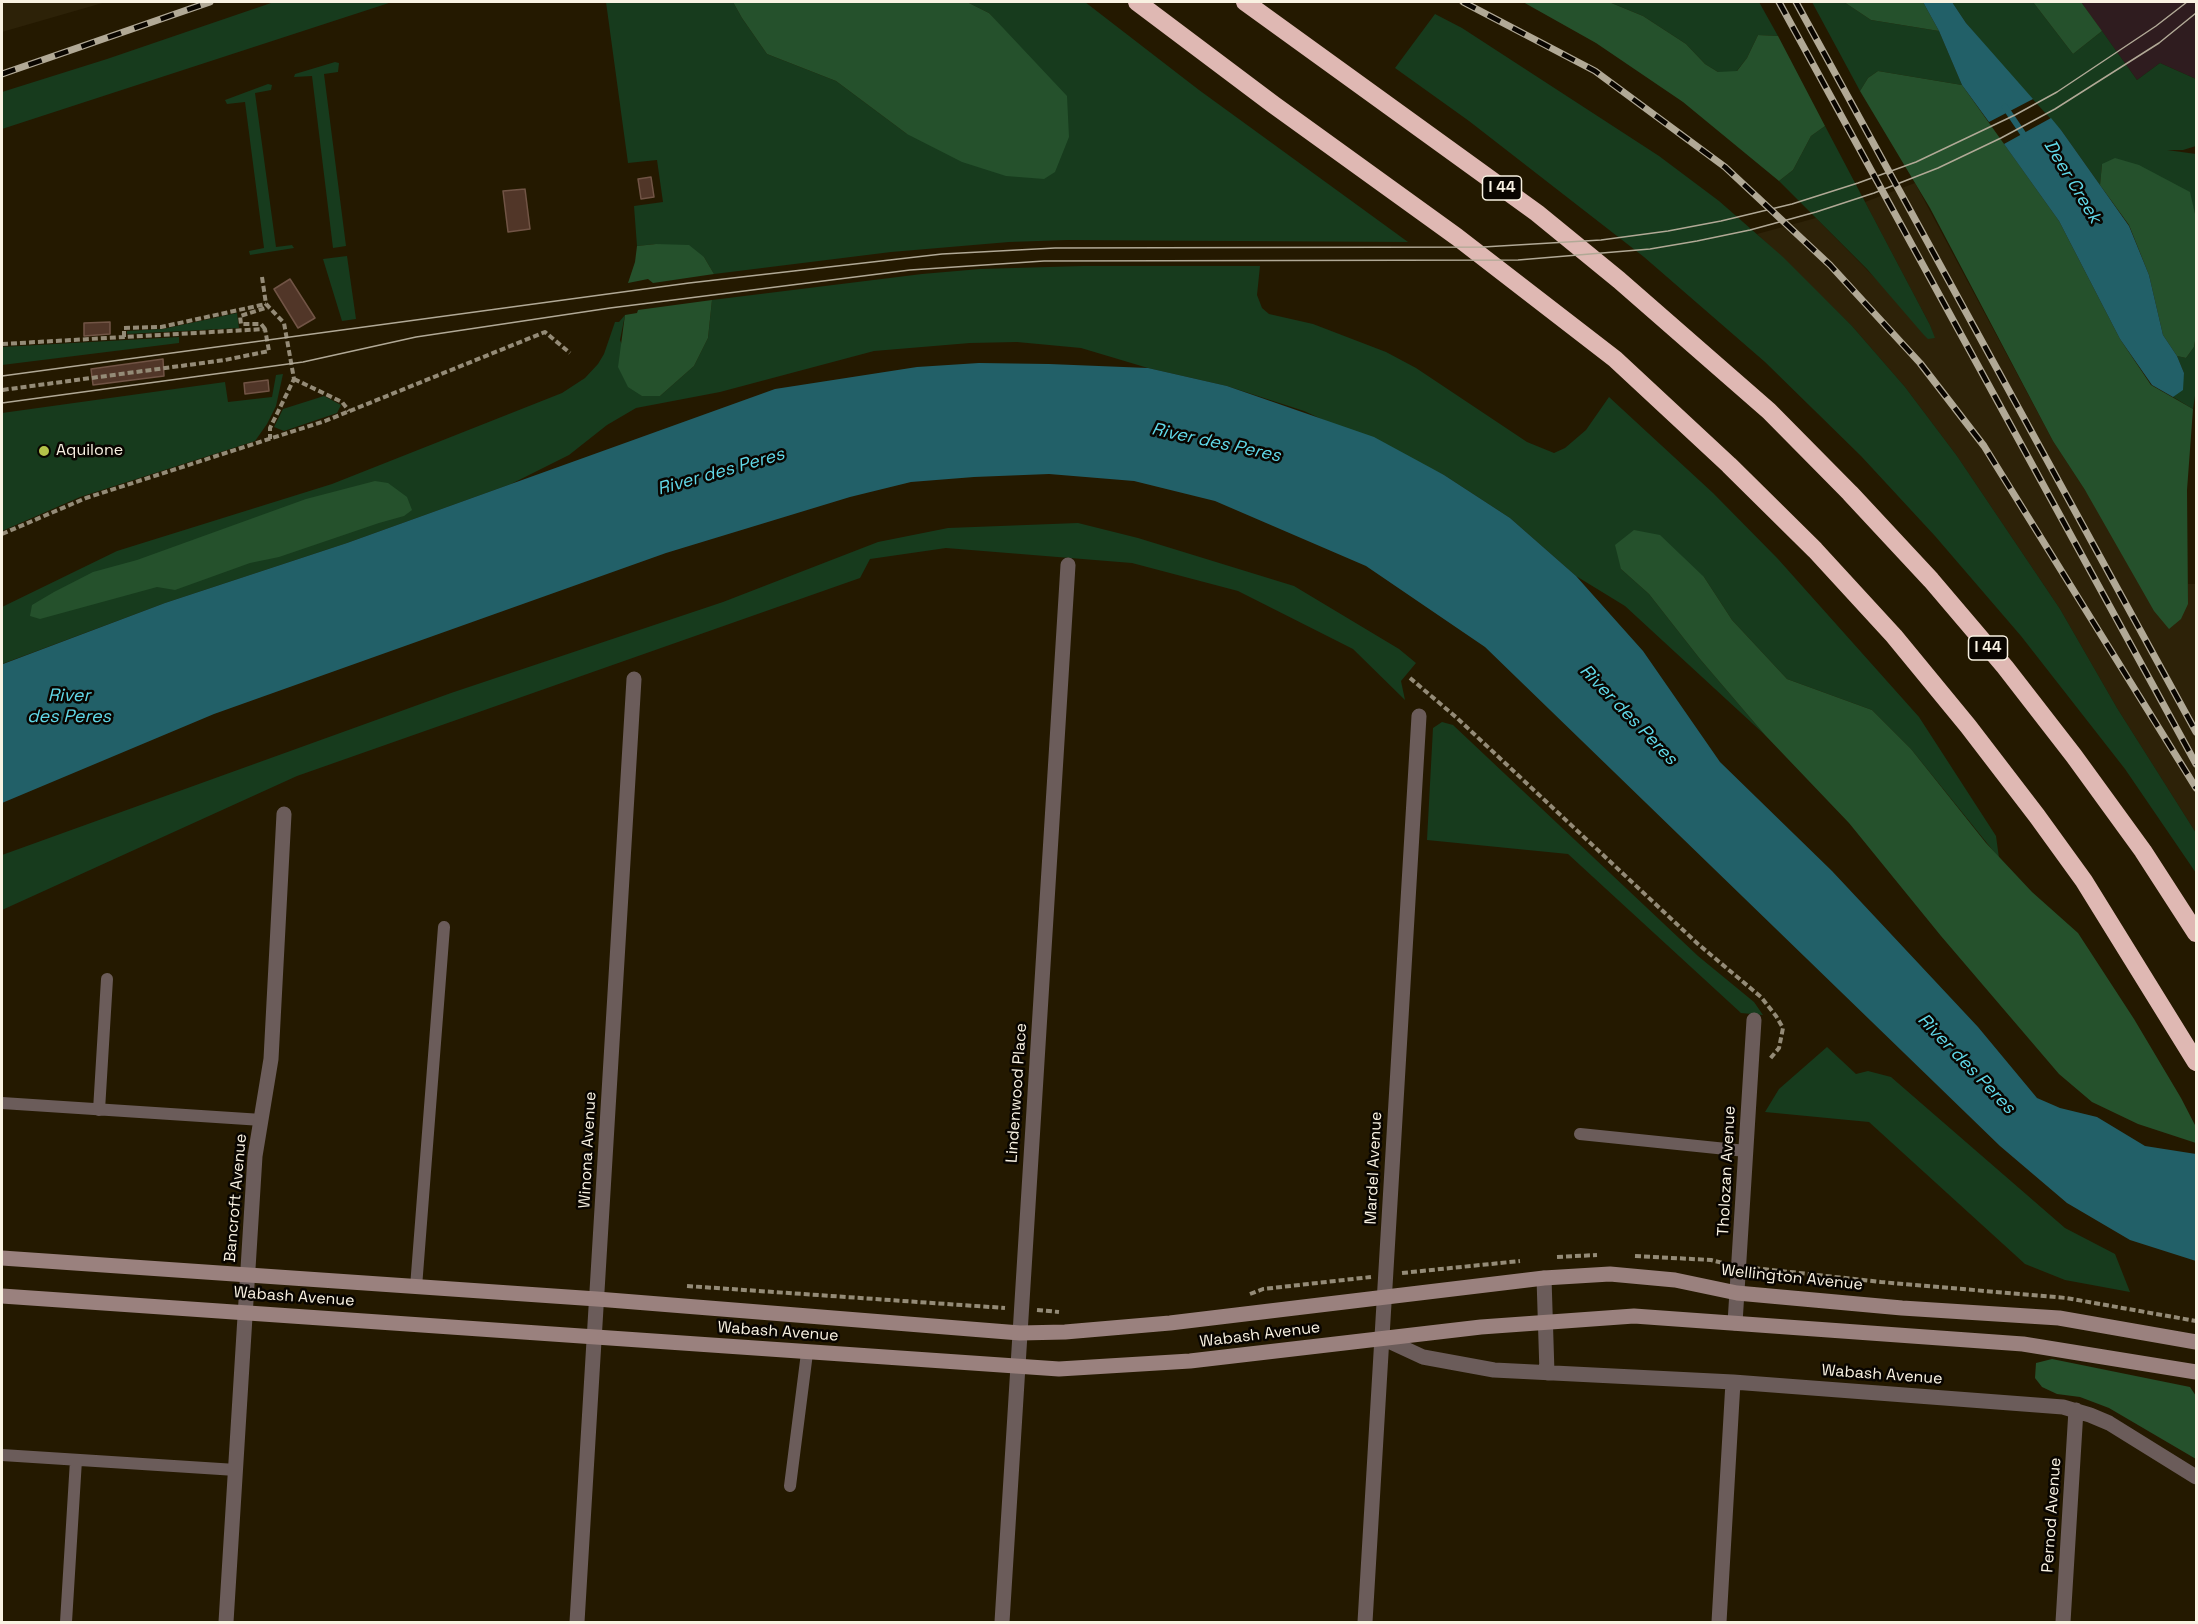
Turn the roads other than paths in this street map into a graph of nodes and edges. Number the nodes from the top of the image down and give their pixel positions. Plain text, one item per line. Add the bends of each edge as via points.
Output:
1 (1137, 2) edge
2 (1245, 2) edge
3 (1068, 565) dead end
4 (634, 679) dead end
5 (1419, 716) dead end
6 (284, 813) dead end
7 (444, 927) dead end
8 (2196, 933) edge
9 (107, 978) dead end
10 (1754, 1020) dead end
11 (2196, 1062) edge
12 (2, 1103) edge
13 (99, 1110) junction
14 (262, 1120) junction
15 (1580, 1134) dead end
16 (1746, 1151) junction
17 (2, 1258) edge
18 (247, 1275) junction
19 (1544, 1278) junction
20 (416, 1287) junction
21 (1737, 1293) junction
22 (2, 1296) edge
23 (1383, 1297) junction
24 (597, 1299) junction
25 (245, 1311) junction
26 (1545, 1321) junction
27 (1735, 1323) junction
28 (1020, 1333) junction
29 (594, 1338) junction
30 (1382, 1338) junction
31 (2196, 1342) edge
32 (807, 1353) junction
33 (1018, 1365) junction
34 (2196, 1372) edge
35 (1547, 1373) junction
36 (1733, 1382) junction
37 (2076, 1410) junction
38 (2, 1455) edge
39 (76, 1460) junction
40 (236, 1470) junction
41 (2196, 1477) edge
42 (790, 1486) dead end
43 (66, 1623) edge
44 (226, 1623) edge
45 (577, 1623) edge
46 (1002, 1623) edge
47 (1365, 1623) edge
48 (1719, 1623) edge
49 (2063, 1623) edge

1 - 11 highway via 1457,237 1615,359 1784,519 1894,636 1968,726 2084,881
2 - 8 highway, I 44 via 1537,213 1769,411 1850,493 2005,667 2136,842
3 - 28 street, Lindenwood Place
4 - 24 street, Winona Avenue
5 - 23 street, Mardel Avenue
6 - 14 street, Bancroft Avenue via 271,1059
7 - 20 lane
9 - 13 lane
10 - 16 street, Tholozan Avenue
12 - 13 lane
13 - 14 lane
14 - 18 street, Bancroft Avenue via 255,1156
15 - 16 lane
16 - 21 street, Tholozan Avenue
17 - 18 main road, Wabash Avenue
18 - 20 main road, Wabash Avenue
18 - 25 street, Bancroft Avenue
19 - 21 main road, Wellington Avenue via 1610,1274 1675,1280
19 - 23 main road, Wellington Avenue
19 - 26 street
20 - 24 main road, Wabash Avenue
21 - 27 street, Tholozan Avenue
21 - 31 main road, Wellington Avenue via 2059,1318
22 - 25 main road, Wabash Avenue
23 - 28 main road, Wabash Avenue via 1160,1324
23 - 30 street, Mardel Avenue
24 - 28 main road, Wabash Avenue
24 - 29 street, Winona Avenue
25 - 29 main road, Wabash Avenue
25 - 40 street, Bancroft Avenue
26 - 27 main road via 1634,1316
26 - 30 main road
26 - 35 street
27 - 34 main road via 2023,1344
28 - 33 street, Lindenwood Place
29 - 32 main road, Wabash Avenue
29 - 45 street, Winona Avenue
30 - 33 main road, Wabash Avenue via 1190,1361 1059,1369
30 - 35 street, Wabash Avenue via 1423,1357 1494,1370
30 - 47 street, Mardel Avenue
32 - 33 main road, Wabash Avenue
32 - 42 lane
33 - 46 street, Lindenwood Place
35 - 36 street, Wabash Avenue
36 - 37 street, Wabash Avenue
36 - 48 street
37 - 41 street, Wabash Avenue via 2109,1423
37 - 49 street, Pernod Avenue
38 - 39 lane
39 - 40 lane
39 - 43 lane
40 - 44 street, Bancroft Avenue

